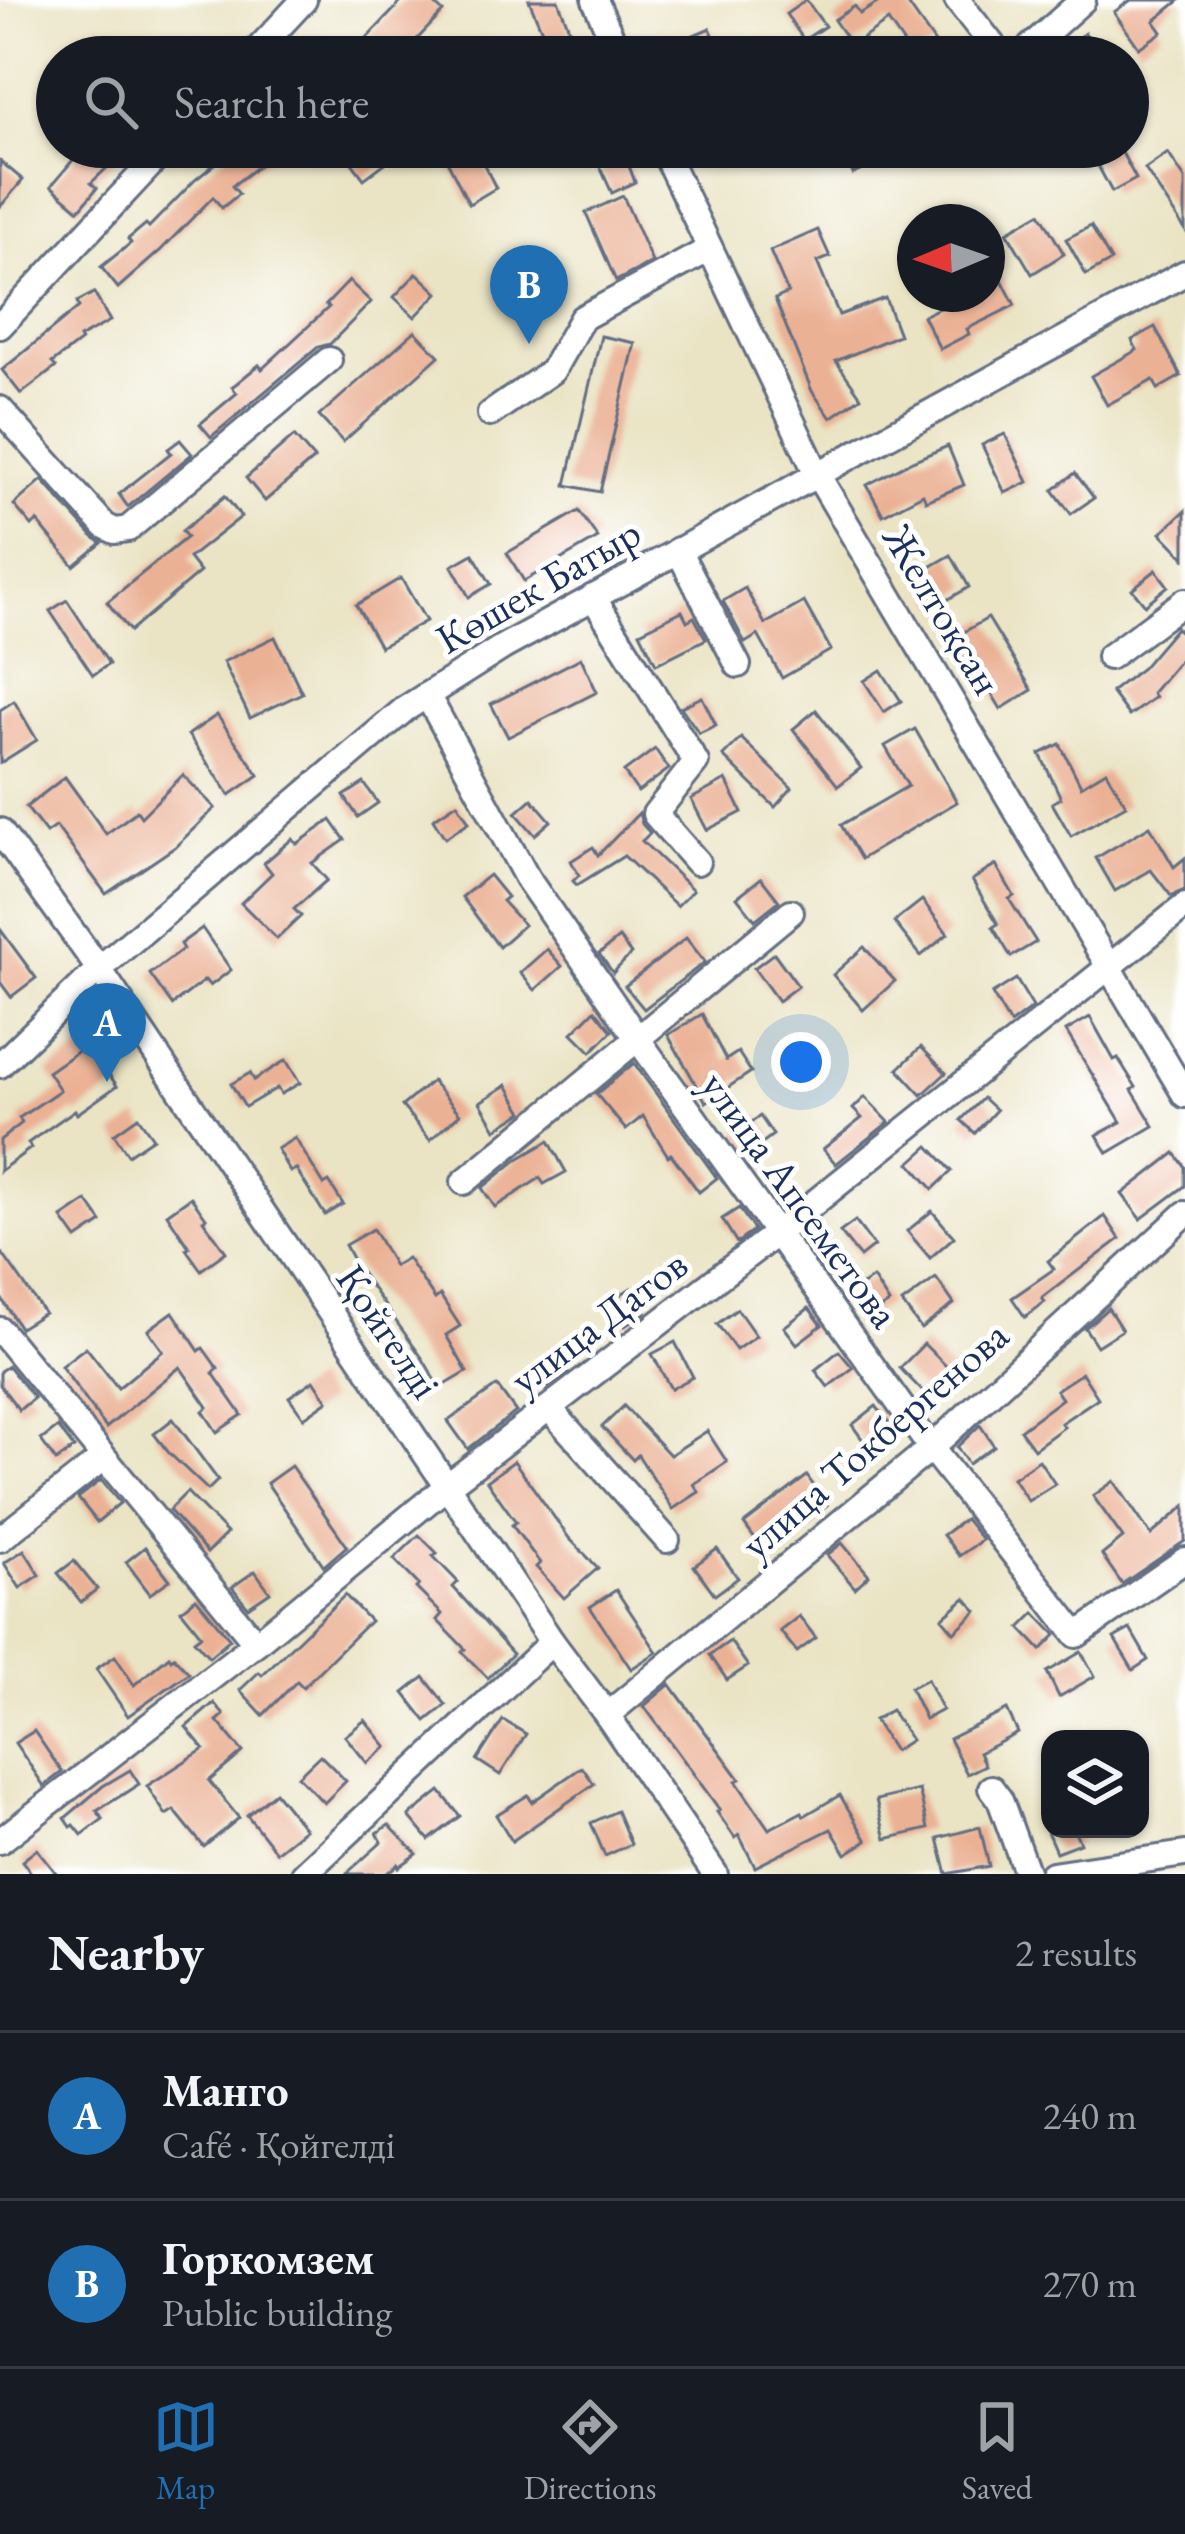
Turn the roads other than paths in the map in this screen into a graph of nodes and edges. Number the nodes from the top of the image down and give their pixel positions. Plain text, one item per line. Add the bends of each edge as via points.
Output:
1 (304, 0) edge
2 (596, 0) edge
3 (957, 0) edge
4 (1083, 0) edge
5 (270, 36) edge
6 (611, 36) edge
7 (985, 36) edge
8 (1043, 36) edge
9 (147, 168) edge
10 (672, 168) edge
11 (710, 249) junction
12 (1185, 273) edge
13 (0, 326) edge
14 (329, 360) dead end
15 (0, 409) edge
16 (490, 414) dead end
17 (817, 474) junction
18 (678, 550) junction
19 (593, 597) junction
20 (1185, 601) edge
21 (1109, 657) dead end
22 (738, 665) dead end
23 (427, 695) junction
24 (0, 831) edge
25 (697, 862) dead end
26 (1185, 906) edge
27 (791, 912) dead end
28 (1108, 966) junction
29 (99, 969) junction
30 (637, 1038) junction
31 (0, 1065) edge
32 (1185, 1095) edge
33 (464, 1182) dead end
34 (1185, 1214) edge
35 (778, 1232) junction
36 (0, 1330) edge
37 (549, 1408) junction
38 (931, 1448) junction
39 (103, 1458) junction
40 (447, 1486) junction
41 (0, 1539) edge
42 (667, 1540) dead end
43 (1185, 1560) edge
44 (553, 1642) junction
45 (256, 1643) junction
46 (607, 1715) junction
47 (992, 1788) dead end
48 (0, 1841) edge
49 (1185, 1854) edge
50 (304, 1874) edge
51 (715, 1874) edge
52 (1027, 1874) edge
53 (1052, 1874) edge

1 - 5 street
2 - 6 street
3 - 7 street
4 - 8 street
9 - 13 street
10 - 11 street, Желтоқсан
11 - 16 street via 582,318 552,371
11 - 17 street, Желтоқсан
12 - 17 street, Көшек Батыр
14 - 15 street via 128,529 115,531
17 - 18 street, Көшек Батыр
17 - 28 street, Желтоқсан
18 - 19 street, Көшек Батыр
18 - 22 street
19 - 23 street, Көшек Батыр
19 - 25 street via 696,761 655,814
20 - 21 street
23 - 29 street, Көшек Батыр
23 - 30 street, улица Апсеметова via 527,878
24 - 29 street, Қойгелді
26 - 28 street, улица Датов
27 - 30 street
28 - 32 street, Желтоқсан
28 - 35 street, улица Датов
29 - 31 street, Көшек Батыр
29 - 40 street, Қойгелді
30 - 33 street
30 - 35 street, улица Апсеметова
34 - 38 street, улица Токбергенова
35 - 37 street, улица Датов
35 - 38 street, улица Апсеметова
36 - 39 street
37 - 40 street, улица Датов
37 - 42 street
38 - 43 street, улица Апсеметова via 1077,1635
38 - 46 street, улица Токбергенова
39 - 41 street
39 - 45 street
40 - 44 street, Қойгелді
40 - 45 street, улица Датов
44 - 46 street, Қойгелді
44 - 50 street
45 - 48 street, улица Датов
46 - 51 street, Қойгелді
47 - 52 street
49 - 53 street

